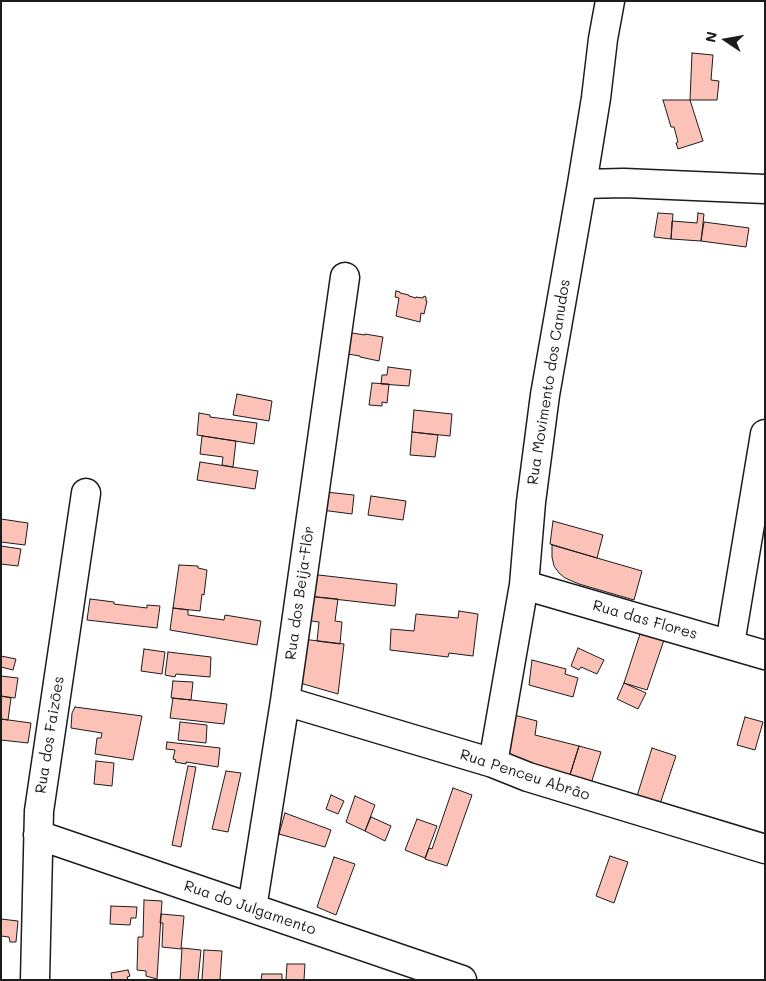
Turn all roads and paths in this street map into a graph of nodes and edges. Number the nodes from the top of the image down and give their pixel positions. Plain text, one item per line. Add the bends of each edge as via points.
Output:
1 (610, 1) edge
2 (582, 184) junction
3 (765, 189) edge
4 (345, 277) dead end
5 (765, 434) edge
6 (86, 493) dead end
7 (524, 585) junction
8 (730, 644) junction
9 (765, 655) edge
10 (285, 701) junction
11 (493, 763) junction
12 (38, 835) junction
13 (765, 849) edge
14 (252, 908) junction
15 (35, 980) edge
16 (462, 980) edge

1 - 2 street, Rua Movimento dos Canudos
2 - 3 street
2 - 7 street, Rua Movimento dos Canudos via 545,395
4 - 10 street, Rua dos Beija-Flôr
5 - 8 street
6 - 12 street, Rua dos Faizões
7 - 8 street, Rua das Flores
7 - 11 street, Rua Movimento dos Canudos
8 - 9 street, Rua das Flores
10 - 11 street, Rua Penceu Abrão
10 - 14 street, Rua dos Beija-Flôr
11 - 13 street, Rua Penceu Abrão via 528,777
12 - 14 street, Rua do Julgamento
12 - 15 street, Rua dos Faizões
14 - 16 street, Rua do Julgamento

